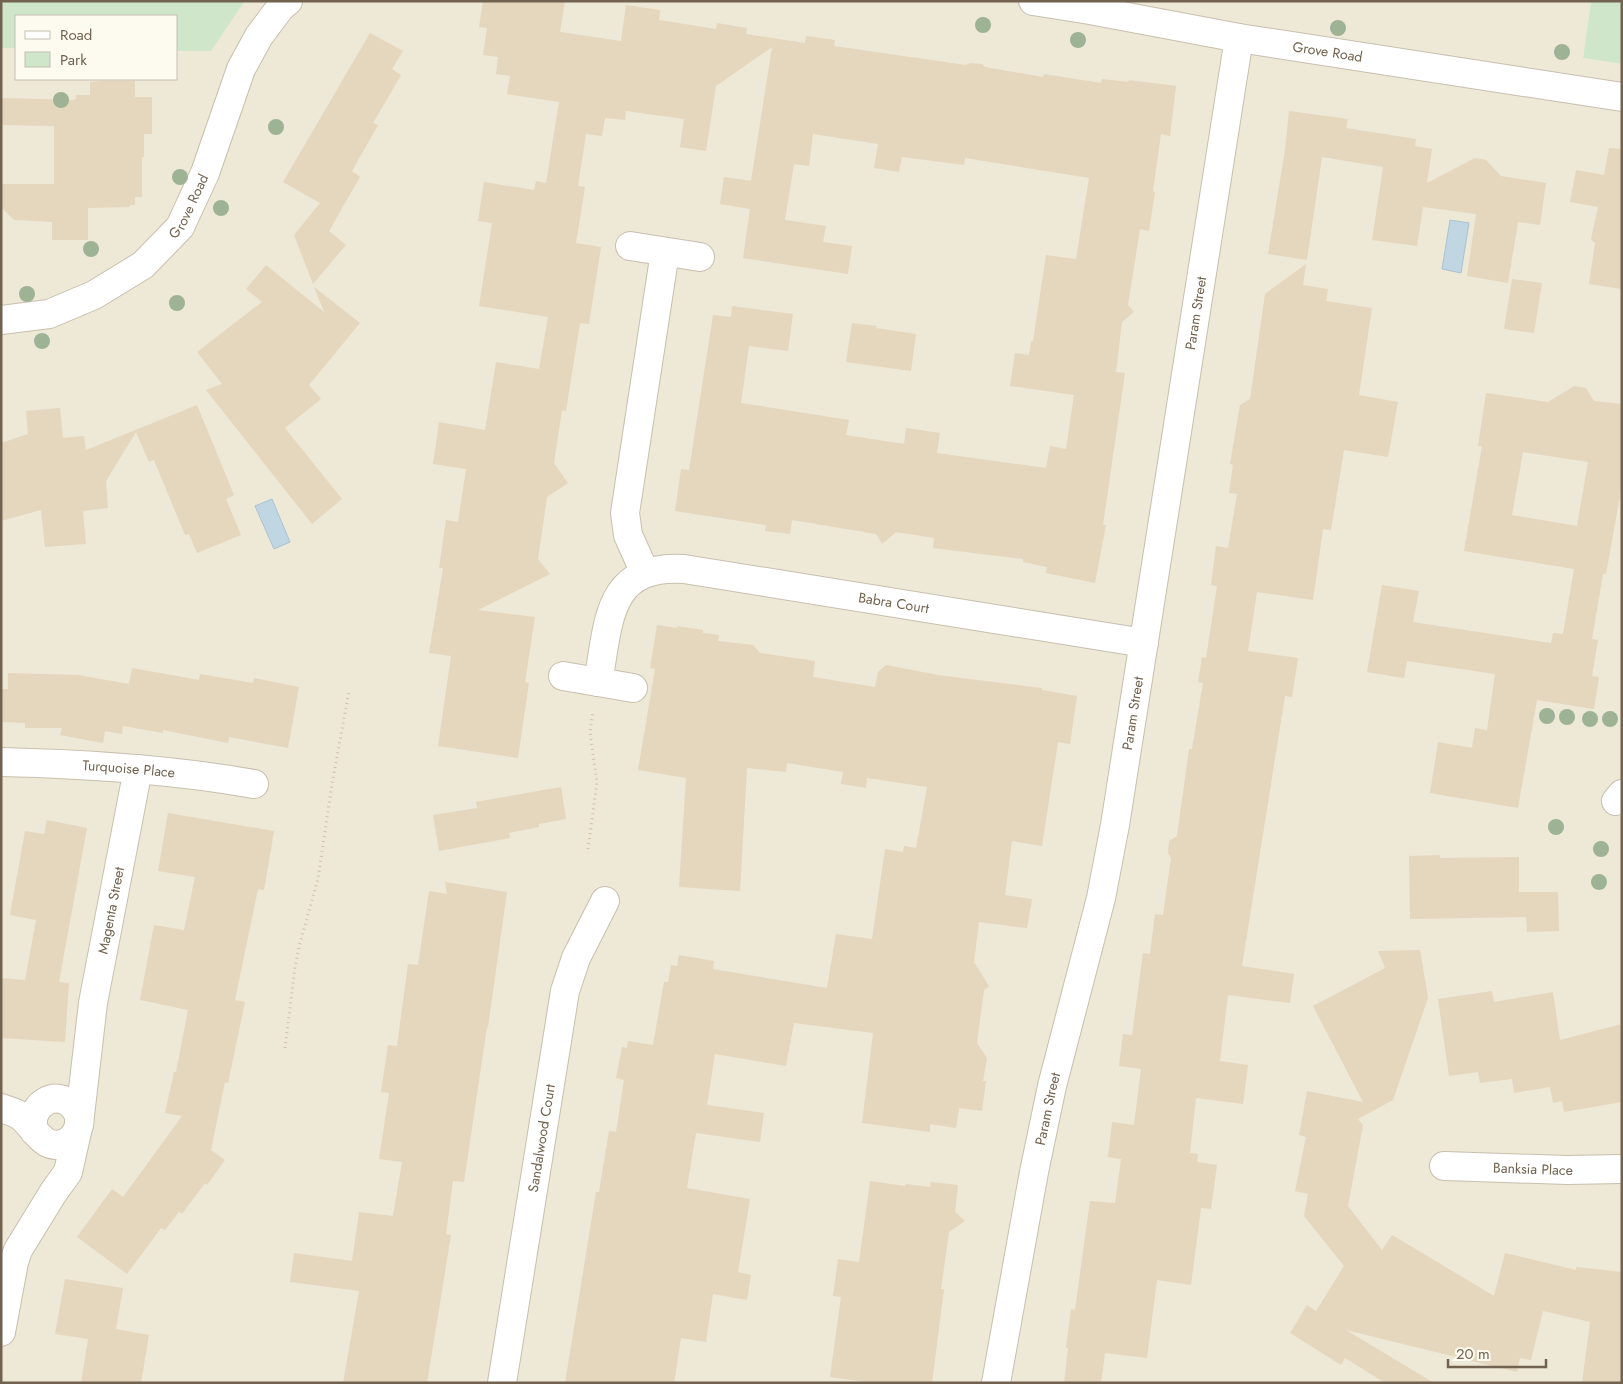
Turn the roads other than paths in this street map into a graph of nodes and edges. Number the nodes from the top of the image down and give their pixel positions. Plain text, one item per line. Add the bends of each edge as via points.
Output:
1 (288, 1) edge
2 (1033, 1) edge
3 (1239, 38) junction
4 (1622, 97) edge
5 (630, 246) dead end
6 (666, 252) junction
7 (700, 257) dead end
8 (1, 320) edge
9 (645, 573) junction
10 (1144, 643) junction
11 (563, 676) dead end
12 (598, 682) junction
13 (633, 688) dead end
14 (1, 762) edge
15 (138, 768) junction
16 (254, 784) dead end
17 (605, 901) dead end
18 (86, 1053) junction
19 (49, 1100) junction
20 (1, 1106) edge
21 (78, 1128) junction
22 (37, 1134) junction
23 (1444, 1166) dead end
24 (1622, 1169) edge
25 (50, 1197) junction
26 (1, 1332) edge
27 (502, 1383) edge
28 (996, 1383) edge

1 - 8 street, Grove Road via 259,36 241,69 205,173 180,227 142,264 94,295 49,314
2 - 3 street, Grove Road
3 - 4 street, Grove Road
3 - 10 street, Param Street
5 - 6 street
6 - 7 street
6 - 9 street via 625,513 629,539
9 - 10 street, Babra Court via 684,569
9 - 12 street, Babra Court via 625,587 614,603
10 - 28 street, Param Street via 1101,898 1052,1086
11 - 12 street
12 - 13 street
14 - 15 street, Turquoise Place
15 - 16 street, Turquoise Place
15 - 18 street, Magenta Street
17 - 27 street, Sandalwood Court via 580,948 565,991
18 - 19 street, Magenta Street via 79,1068
18 - 21 street, Magenta Street
19 - 20 street
19 - 21 street via 58,1099 71,1104 76,1111
19 - 22 street via 34,1113
20 - 22 street via 19,1115
21 - 22 street via 68,1142 60,1145 46,1143
21 - 25 street, Magenta Street via 68,1172
22 - 25 street, Magenta Street via 54,1173
23 - 24 street, Banksia Place
25 - 26 street, Magenta Street via 18,1250

